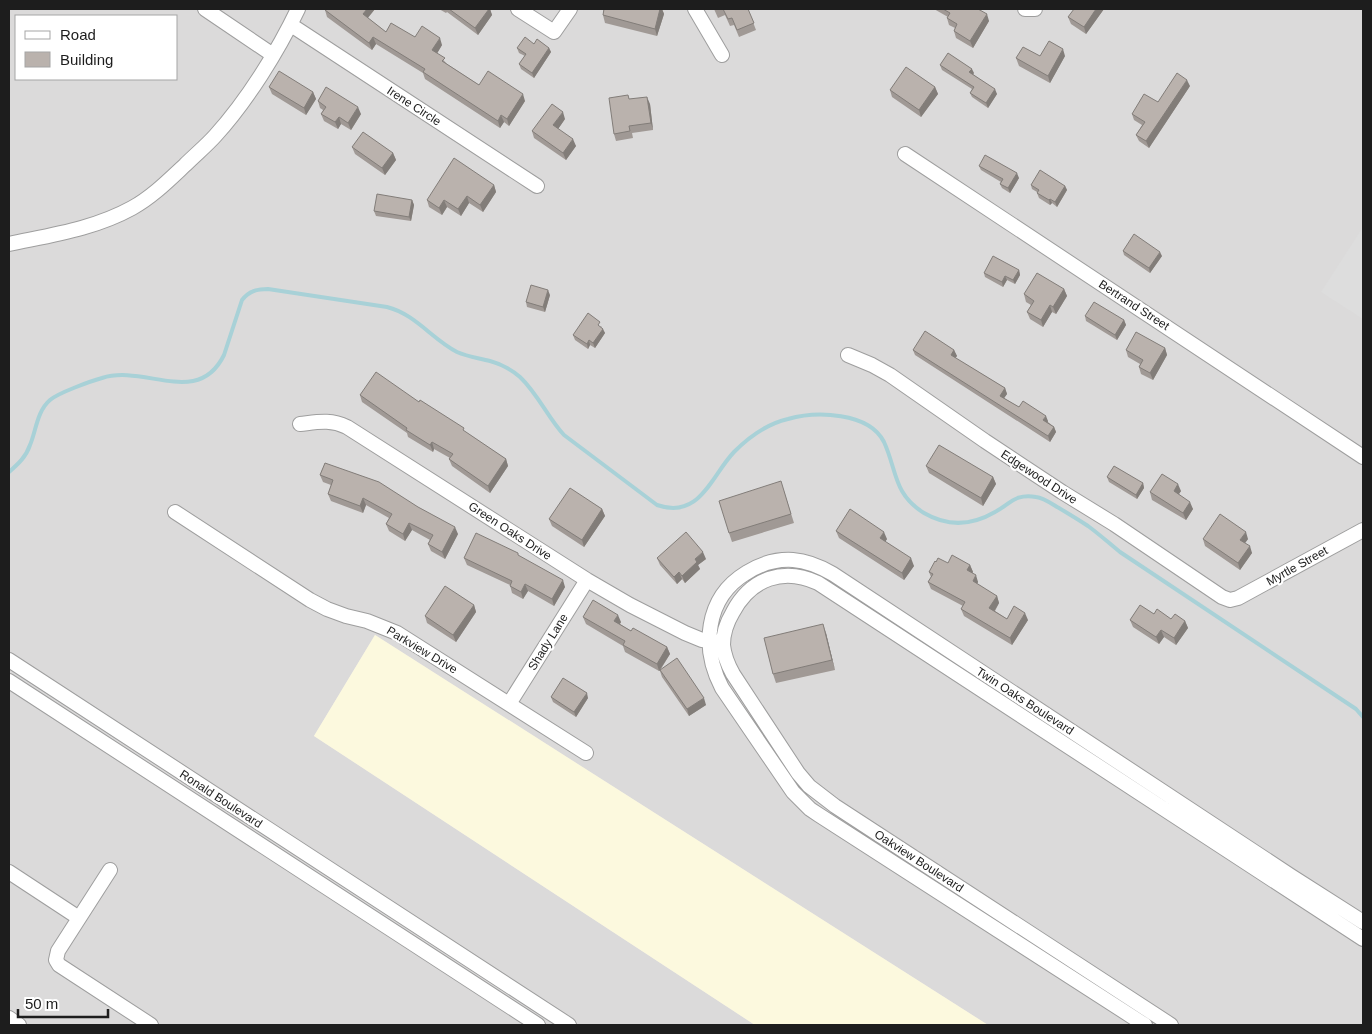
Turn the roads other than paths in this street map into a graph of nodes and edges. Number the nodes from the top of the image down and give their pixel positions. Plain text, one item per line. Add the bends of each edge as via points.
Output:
1 (205, 9) edge
2 (298, 9) edge
3 (518, 9) edge
4 (570, 9) edge
5 (694, 9) edge
6 (1025, 9) edge
7 (1035, 9) edge
8 (291, 25) junction
9 (273, 55) junction
10 (722, 55) dead end
11 (905, 154) dead end
12 (537, 186) dead end
13 (9, 244) edge
14 (848, 355) dead end
15 (300, 424) dead end
16 (1363, 457) edge
17 (176, 512) dead end
18 (1363, 530) edge
19 (588, 580) junction
20 (1230, 600) joint
21 (716, 642) junction
22 (9, 660) edge
23 (9, 681) edge
24 (510, 704) junction
25 (115, 729) junction
26 (105, 744) junction
27 (586, 753) dead end
28 (275, 834) junction
29 (266, 848) junction
30 (110, 870) dead end
31 (9, 872) edge
32 (79, 918) junction
33 (1363, 922) edge
34 (434, 938) junction
35 (1363, 939) edge
36 (425, 952) junction
37 (9, 1018) edge
38 (19, 1025) edge
39 (151, 1025) edge
40 (538, 1025) edge
41 (569, 1025) edge
42 (1145, 1025) edge
43 (1171, 1025) edge

1 - 9 street
2 - 8 street
3 - 4 street via 554,32
5 - 10 street
6 - 7 street
8 - 9 street
8 - 12 street, Irene Circle
9 - 13 street via 215,136 148,198 133,208 86,227
11 - 16 street, Bertrand Street
14 - 20 street, Edgewood Drive via 890,375 1215,594
15 - 19 street, Green Oaks Drive via 336,422 347,426
17 - 24 street, Parkview Drive via 327,610 397,633
18 - 20 street, Myrtle Street
19 - 21 street, Green Oaks Drive via 668,625
19 - 24 street, Shady Lane
21 - 33 street, Twin Oaks Boulevard via 712,620 717,602 742,575 756,566 782,560 819,566
21 - 35 street, Twin Oaks Boulevard via 737,603 758,583 791,576 813,581
21 - 42 street, Oakview Boulevard via 711,661 722,688 793,792 810,809
21 - 43 street, Oakview Boulevard via 733,674 809,786
22 - 25 street, Ronald Boulevard
23 - 26 street, Ronald Boulevard
24 - 27 street, Parkview Drive
25 - 26 street
25 - 28 street, Ronald Boulevard
26 - 29 street, Ronald Boulevard
28 - 29 street
28 - 34 street, Ronald Boulevard
29 - 36 street, Ronald Boulevard
30 - 32 street
31 - 32 street
32 - 39 street via 56,955 59,965
34 - 36 street
34 - 41 street, Ronald Boulevard
36 - 40 street, Ronald Boulevard
37 - 38 street

